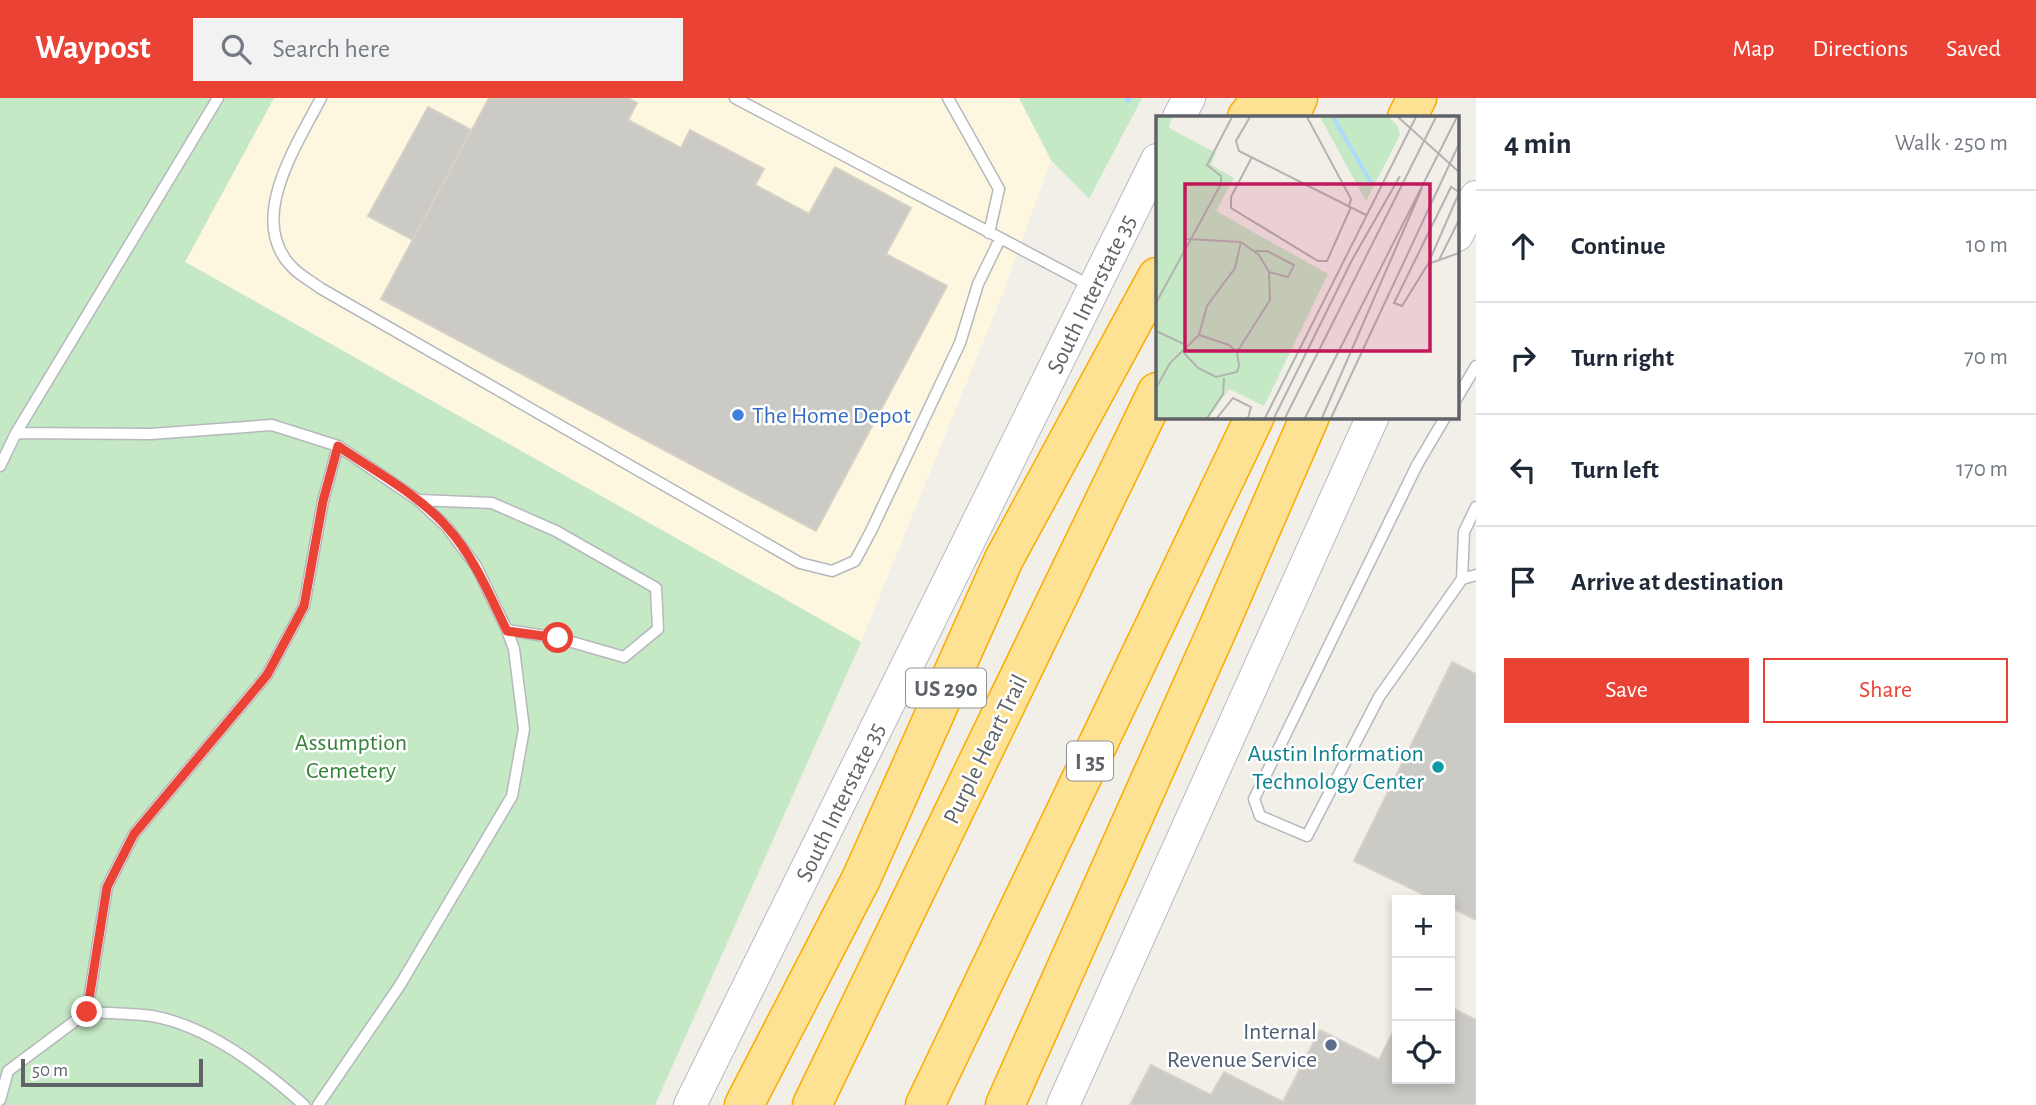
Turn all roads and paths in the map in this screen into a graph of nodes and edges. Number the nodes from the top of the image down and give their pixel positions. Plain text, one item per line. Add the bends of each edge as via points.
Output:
1 (218, 98) edge
2 (321, 98) edge
3 (735, 98) edge
4 (948, 98) edge
5 (1189, 98) edge
6 (1262, 98) edge
7 (1298, 98) edge
8 (1417, 98) edge
9 (1439, 98) edge
10 (1180, 116) edge
11 (1248, 116) edge
12 (1289, 116) edge
13 (1408, 116) edge
14 (1432, 116) edge
15 (1156, 162) edge
16 (1476, 197) edge
17 (989, 233) junction
18 (1458, 233) edge
19 (1000, 239) junction
20 (1156, 279) edge
21 (1094, 287) junction
22 (1476, 366) edge
23 (1156, 394) edge
24 (1458, 396) edge
25 (1254, 418) edge
26 (1309, 418) edge
27 (1372, 418) edge
28 (1445, 418) edge
29 (16, 433) junction
30 (338, 446) junction
31 (0, 466) edge
32 (418, 500) junction
33 (1476, 508) edge
34 (1476, 575) edge
35 (1461, 579) junction
36 (507, 631) junction
37 (87, 1012) junction
38 (4, 1069) edge
39 (0, 1100) edge
40 (304, 1105) edge
41 (318, 1105) edge
42 (690, 1105) edge
43 (744, 1105) edge
44 (812, 1105) edge
45 (925, 1105) edge
46 (1005, 1105) edge
47 (1063, 1105) edge

1 - 29 lane
2 - 19 lane via 280,178 272,215 277,245 292,267 320,288 800,563 832,571 855,561 871,531 960,343 978,284
3 - 17 lane
4 - 17 lane via 999,189
5 - 10 main road
6 - 11 highway
7 - 12 highway
8 - 13 highway
9 - 14 highway
15 - 21 main road, South Interstate 35
16 - 18 main road
17 - 19 lane
19 - 21 lane
20 - 43 highway, US 290 via 1004,559 860,879
21 - 42 main road, South Interstate 35
22 - 24 lane
23 - 44 highway, Purple Heart Trail
25 - 45 highway, I 35
26 - 46 highway
27 - 47 main road
28 - 35 lane via 1417,465 1254,799 1260,816 1307,836 1379,697
29 - 30 lane via 151,434 272,425
29 - 31 lane
30 - 32 lane
30 - 37 lane via 304,606 267,675 134,834 107,887
32 - 36 lane via 447,527 476,566
32 - 36 lane via 492,503 556,531 656,588 658,629 624,657 558,638
33 - 35 lane via 1464,532
34 - 35 lane
36 - 41 lane via 514,649 524,729 512,796 400,985
37 - 38 lane
37 - 40 lane via 153,1017 203,1033 263,1070
38 - 39 lane

